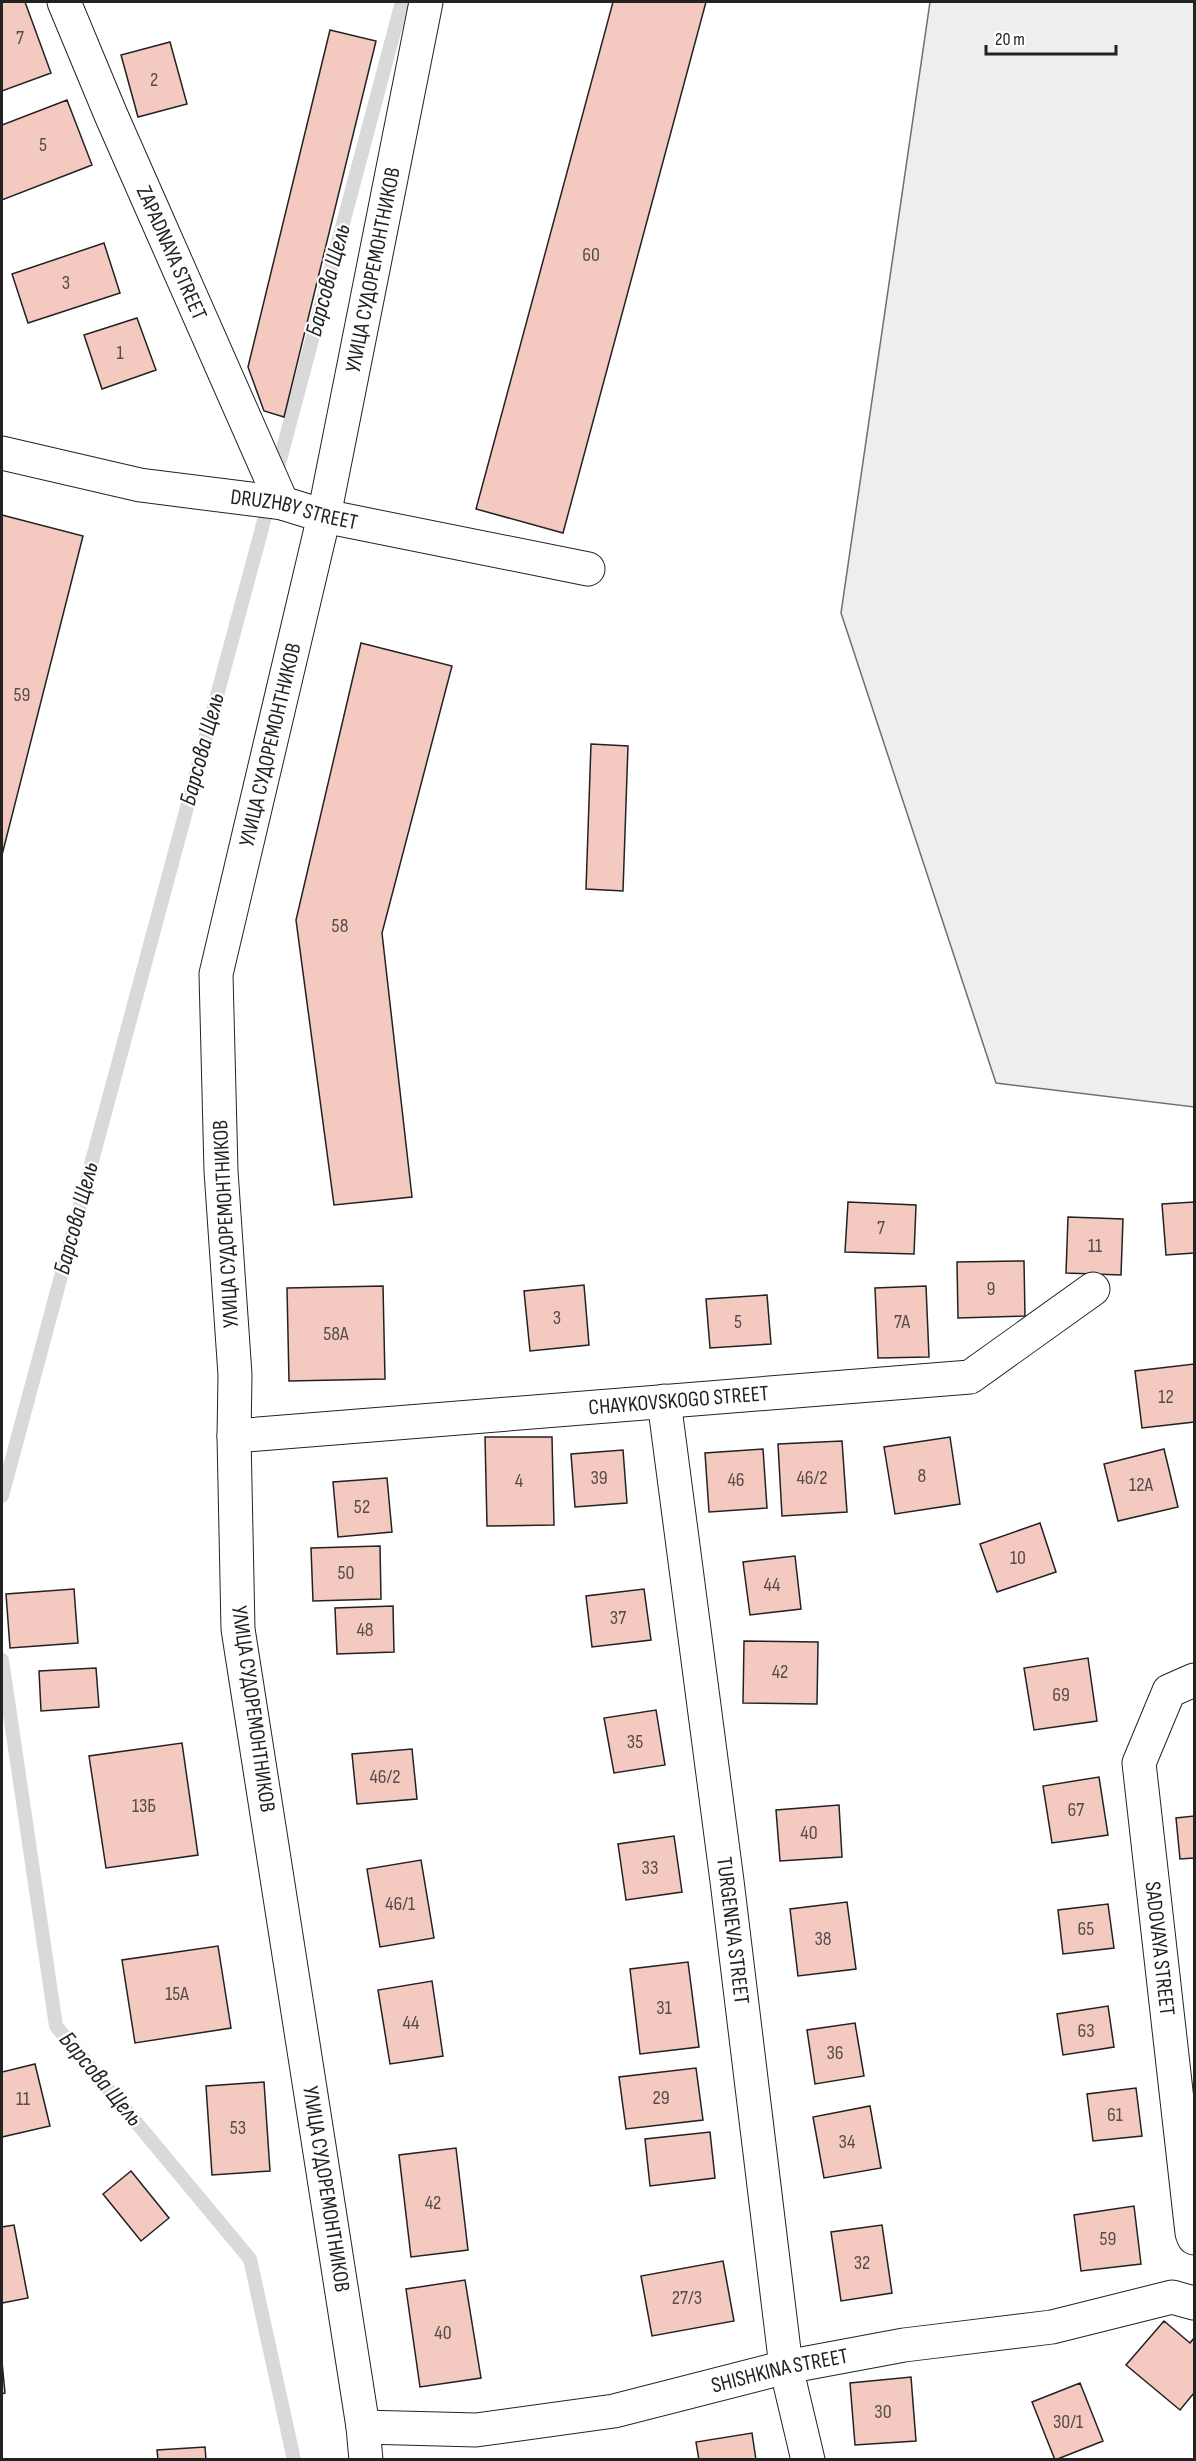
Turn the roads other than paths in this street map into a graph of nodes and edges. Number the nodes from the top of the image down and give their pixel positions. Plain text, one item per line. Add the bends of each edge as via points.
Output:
1 (64, 2) edge
2 (426, 2) edge
3 (2, 453) edge
4 (282, 503) junction
5 (324, 516) junction
6 (588, 569) dead end
7 (1093, 1289) dead end
8 (664, 1401) junction
9 (234, 1436) junction
10 (1194, 1680) edge
11 (1194, 2238) edge
12 (1194, 2303) edge
13 (786, 2367) junction
14 (363, 2427) junction
15 (366, 2460) edge
16 (808, 2460) edge

1 - 4 street, ZAPADNAYA STREET
2 - 5 street, УЛИЦА СУДОРЕМОНТНИКОВ
3 - 4 street, DRUZHBY STREET via 140,485
4 - 5 street, DRUZHBY STREET
5 - 6 street, DRUZHBY STREET
5 - 9 street, УЛИЦА СУДОРЕМОНТНИКОВ via 216,974 221,1171 235,1375
7 - 8 street, CHAYKOVSKOGO STREET via 970,1377
8 - 9 street, CHAYKOVSKOGO STREET
8 - 13 street, TURGENEVA STREET
9 - 14 street, УЛИЦА СУДОРЕМОНТНИКОВ via 238,1629
10 - 11 street, SADOVAYA STREET via 1169,1691 1139,1763
12 - 13 street, SHISHKINA STREET via 1172,2297 1052,2327 904,2345
13 - 14 street, SHISHKINA STREET via 614,2411 476,2430
13 - 16 street, TURGENEVA STREET
14 - 15 street, УЛИЦА СУДОРЕМОНТНИКОВ

